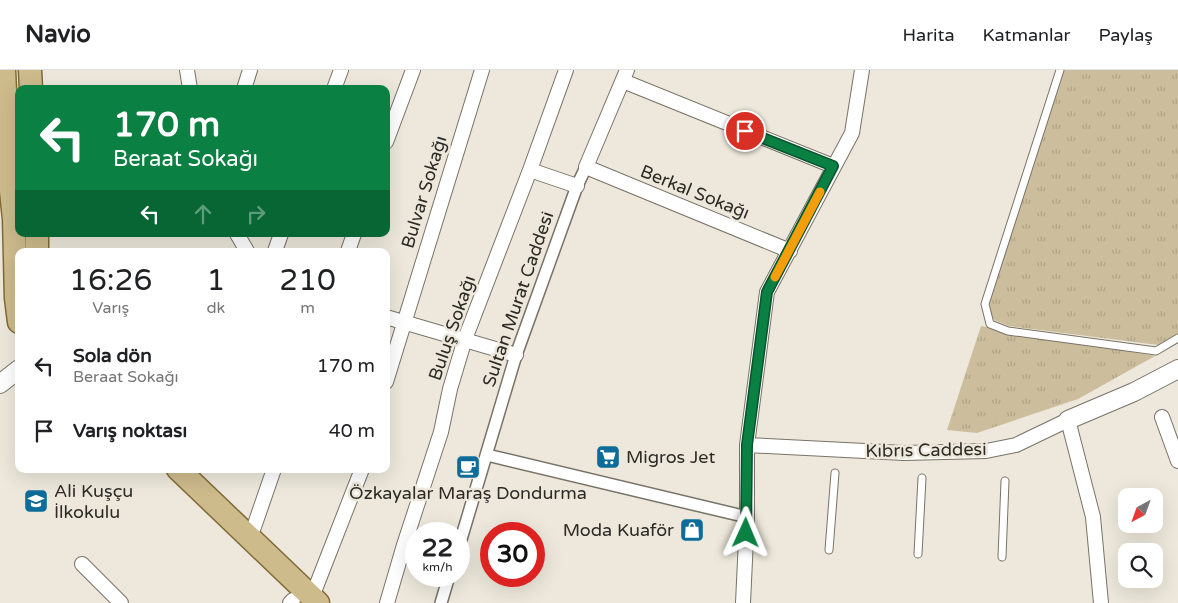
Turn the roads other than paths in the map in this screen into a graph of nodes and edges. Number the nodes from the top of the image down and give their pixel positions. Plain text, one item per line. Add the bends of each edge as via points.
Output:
1 (30, 70) edge
2 (187, 70) edge
3 (250, 70) edge
4 (341, 70) edge
5 (413, 70) edge
6 (482, 70) edge
7 (566, 70) edge
8 (862, 70) edge
9 (1060, 70) edge
10 (2, 74) edge
11 (625, 76) edge
12 (31, 85) edge
13 (189, 85) edge
14 (245, 85) edge
15 (335, 85) edge
16 (390, 131) edge
17 (833, 166) junction
18 (586, 168) junction
19 (530, 170) junction
20 (578, 186) junction
21 (14, 219) junction
22 (239, 237) edge
23 (0, 240) edge
24 (245, 248) edge
25 (790, 251) junction
26 (11, 309) edge
27 (390, 318) edge
28 (403, 322) junction
29 (1178, 338) edge
30 (465, 339) junction
31 (516, 355) junction
32 (390, 368) edge
33 (1178, 369) edge
34 (15, 372) edge
35 (0, 384) edge
36 (1162, 417) dead end
37 (1068, 420) junction
38 (747, 445) junction
39 (487, 455) junction
40 (1178, 461) edge
41 (165, 473) edge
42 (182, 473) edge
43 (273, 473) edge
44 (360, 473) edge
45 (835, 473) dead end
46 (922, 478) dead end
47 (1005, 481) dead end
48 (747, 517) junction
49 (466, 522) edge
50 (248, 536) junction
51 (829, 550) dead end
52 (918, 554) dead end
53 (1002, 557) dead end
54 (82, 564) dead end
55 (446, 587) edge
56 (302, 601) edge
57 (121, 603) edge
58 (386, 603) edge
59 (441, 603) edge
60 (743, 603) edge
61 (1101, 603) edge

1 - 12 main road
2 - 13 street
3 - 14 street
4 - 15 street
5 - 16 street
6 - 28 street, Bulvar Sokağı
7 - 19 street, Buluş Sokağı
8 - 17 street via 852,133
9 - 29 lane via 985,304 990,324 1008,332 1156,351
10 - 21 main road
11 - 17 street
11 - 18 street, Sultan Murat Caddesi
17 - 25 street
18 - 20 street, Sultan Murat Caddesi
18 - 25 street, Berkal Sokağı
19 - 20 street
19 - 30 street, Buluş Sokağı
20 - 31 street, Sultan Murat Caddesi
21 - 23 main road
21 - 26 main road
22 - 24 street
25 - 38 street via 767,292
27 - 28 street
28 - 30 street
28 - 32 street, Bulvar Sokağı
30 - 31 street
30 - 58 street, Buluş Sokağı via 441,432
31 - 39 street, Sultan Murat Caddesi
33 - 37 street, Kıbrıs Caddesi
34 - 35 street
36 - 40 street
37 - 38 street, Kıbrıs Caddesi via 1016,444 986,451 904,453
37 - 61 street via 1093,518
38 - 48 street
39 - 48 street
39 - 49 street, Sultan Murat Caddesi
41 - 56 main road
42 - 50 main road
43 - 50 street
44 - 56 street
45 - 51 lane
46 - 52 lane
47 - 53 lane
48 - 60 street
50 - 56 main road
54 - 57 street
55 - 59 street

